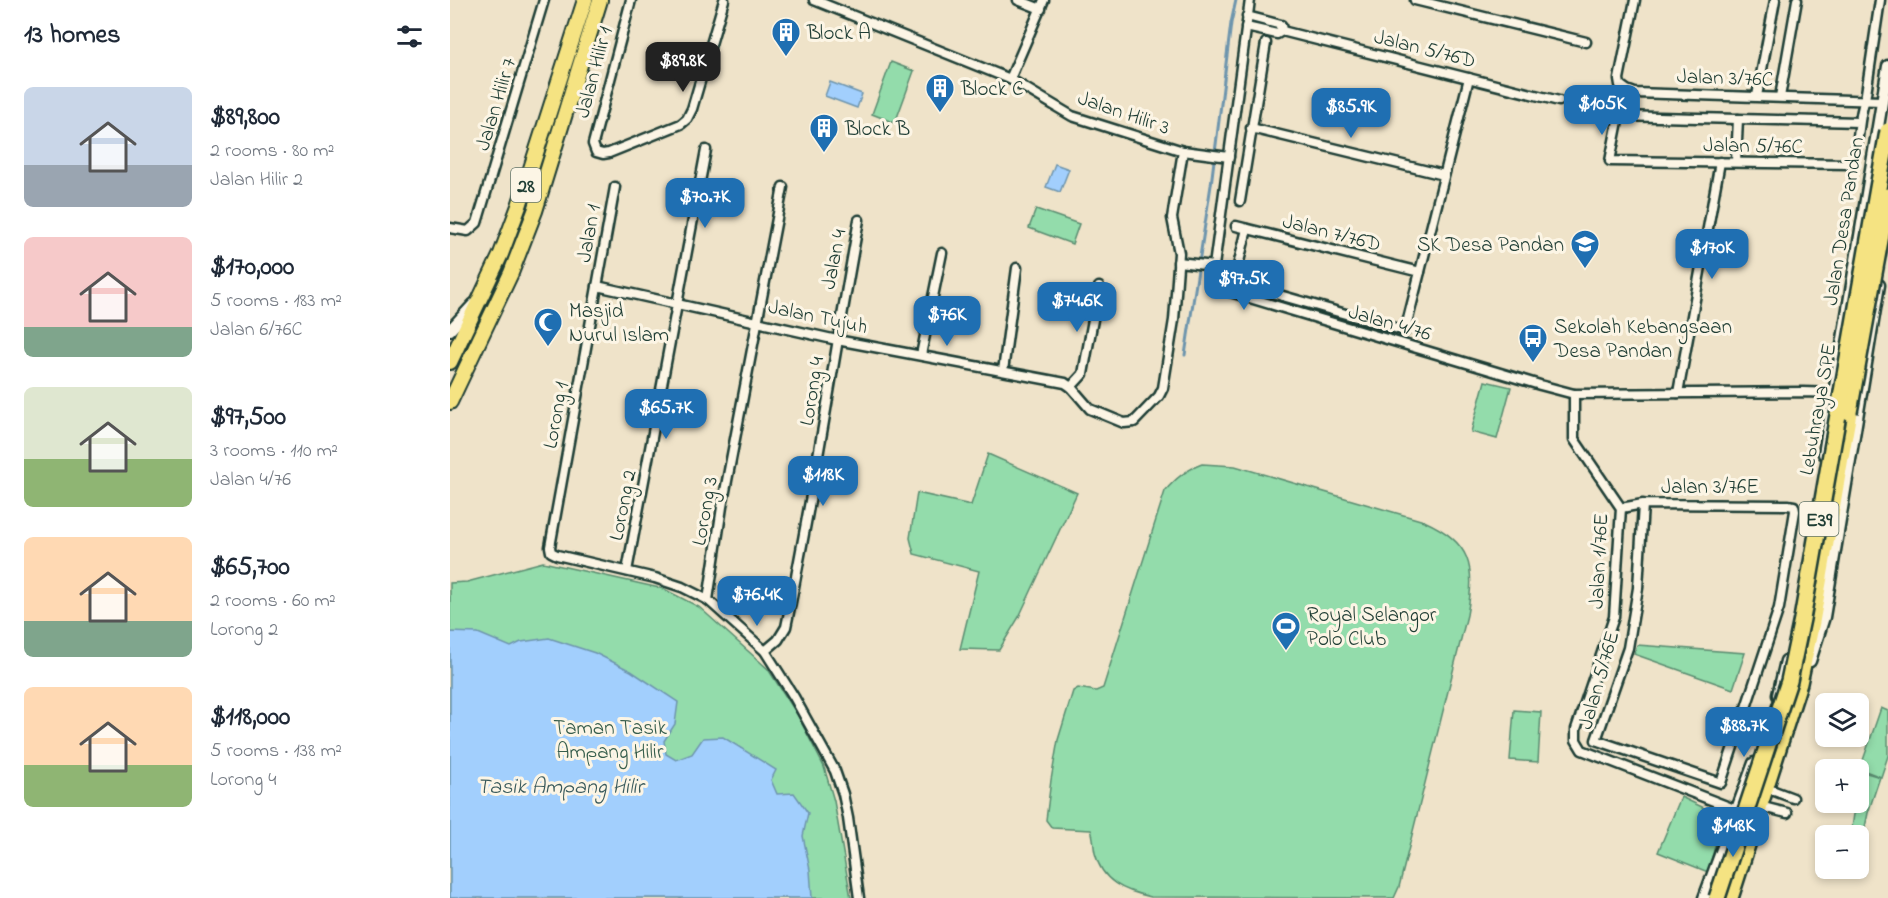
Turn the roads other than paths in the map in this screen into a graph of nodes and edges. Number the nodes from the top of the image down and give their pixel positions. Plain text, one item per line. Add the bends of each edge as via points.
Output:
1 (544, 0) edge
2 (585, 0) edge
3 (600, 0) edge
4 (631, 0) edge
5 (724, 0) edge
6 (814, 0) edge
7 (1018, 0) edge
8 (1250, 0) edge
9 (1415, 0) edge
10 (1635, 0) edge
11 (1774, 0) edge
12 (1797, 0) edge
13 (1880, 0) edge
14 (1042, 4) edge
15 (1247, 16) junction
16 (1246, 27) junction
17 (1282, 31) junction
18 (1586, 42) dead end
19 (1266, 44) dead end
20 (1888, 66) edge
21 (1469, 78) junction
22 (1010, 79) junction
23 (1757, 96) junction
24 (1780, 97) junction
25 (1559, 100) dead end
26 (1865, 100) junction
27 (1882, 101) junction
28 (1738, 119) junction
29 (1859, 122) junction
30 (1251, 128) junction
31 (1888, 131) edge
32 (706, 150) dead end
33 (1183, 151) junction
34 (1888, 152) edge
35 (1229, 157) junction
36 (1720, 162) junction
37 (1736, 162) junction
38 (1444, 175) junction
39 (615, 187) dead end
40 (783, 187) dead end
41 (1888, 196) edge
42 (1240, 201) dead end
43 (859, 220) dead end
44 (1236, 226) dead end
45 (450, 228) edge
46 (1247, 229) junction
47 (1888, 234) edge
48 (942, 253) dead end
49 (1178, 262) junction
50 (1214, 266) junction
51 (1017, 268) dead end
52 (1420, 272) junction
53 (597, 286) junction
54 (1099, 286) dead end
55 (482, 295) junction
56 (678, 303) junction
57 (757, 322) junction
58 (450, 330) edge
59 (1871, 336) junction
60 (837, 340) junction
61 (921, 356) junction
62 (450, 362) edge
63 (1003, 371) junction
64 (1071, 387) junction
65 (1574, 393) junction
66 (1678, 393) junction
67 (1843, 394) junction
68 (450, 402) edge
69 (1853, 447) junction
70 (1643, 504) junction
71 (1621, 508) junction
72 (1795, 511) joint
73 (627, 571) junction
74 (708, 600) junction
75 (765, 651) junction
76 (1769, 789) junction
77 (1793, 798) dead end
78 (1763, 807) junction
79 (1737, 810) junction
80 (1787, 813) dead end
81 (859, 898) edge
82 (1704, 898) edge
83 (1718, 898) edge
84 (1732, 898) edge

1 - 45 street, Jalan Hilir 7 via 477,223 468,231
2 - 55 highway, 28 via 519,206
3 - 68 highway, 28 via 535,211 511,273
4 - 5 street, Jalan Hilir 1 via 593,144 596,152 603,154 687,119
6 - 22 street, Jalan Hilir 3
7 - 14 street
8 - 15 street
9 - 18 street
10 - 23 street, Jalan 3/76C via 1619,72 1620,85 1635,93
11 - 23 street
12 - 24 street
13 - 26 street
14 - 22 street
15 - 16 street
15 - 17 street, Jalan 5/76D via 1281,25
16 - 17 street, Jalan 5/76D via 1277,34
16 - 35 street
17 - 21 street, Jalan 5/76D
19 - 30 street
20 - 27 street, Jalan Desa Pandan
21 - 25 street, Jalan 5/76D
21 - 38 street
22 - 33 street, Jalan Hilir 3 via 1072,116
23 - 24 street, Jalan 3/76C
24 - 26 street, Jalan 3/76C
26 - 27 street, Jalan 3/76C
26 - 29 street
27 - 67 street, Jalan Desa Pandan
28 - 29 street
28 - 36 street, Jalan 5/76C via 1619,116 1610,161
28 - 37 street
29 - 37 street, Jalan 5/76C via 1850,164
30 - 38 street
30 - 42 street
31 - 83 highway, Lebuhraya SPE / E39, bridge via 1795,650 1770,741
32 - 56 street, Lorong 2
33 - 35 street, Jalan Hilir 3
33 - 49 street via 1172,218
34 - 67 street, Jalan Desa Pandan
35 - 50 street
36 - 37 street, Jalan 5/76C
36 - 66 street
38 - 52 street
39 - 53 street, Jalan 1
40 - 57 street, Lorong 3
41 - 84 highway, Lebuhraya SPE / E39, bridge via 1799,683
43 - 60 street, Jalan 4
44 - 46 street, Jalan 7/76D
46 - 52 street, Jalan 7/76D
46 - 52 street via 1235,278 1241,284 1405,331
47 - 59 street
48 - 61 street
49 - 50 street
49 - 64 street via 1166,380 1159,396 1134,422 1124,423 1090,409
50 - 65 street, Jalan 4/76 via 1215,285 1235,295
51 - 63 street
53 - 56 street, Jalan Tujuh
53 - 73 street, Lorong 1 via 550,547 557,555
54 - 64 street via 1083,374
55 - 58 street
55 - 62 highway, 28
56 - 57 street, Jalan Tujuh
56 - 73 street, Lorong 2
57 - 60 street, Jalan Tujuh
57 - 74 street, Lorong 3
59 - 67 street via 1858,391
59 - 69 street
60 - 61 street, Jalan Tujuh
60 - 75 street, Lorong 4 via 786,627
61 - 63 street, Jalan Tujuh
63 - 64 street, Jalan Tujuh
65 - 66 street, Jalan 4/76
65 - 71 street, Jalan 1/76E via 1574,439
66 - 67 street, Jalan 4/76
67 - 69 street via 1857,405
67 - 79 street, Jalan Desa Pandan via 1799,611 1776,700
69 - 76 street via 1824,616
70 - 71 street, Jalan 3/76E
70 - 72 street, Jalan 3/76E via 1788,504
70 - 72 street, Jalan 5/76E via 1638,588 1628,648 1596,740 1717,783 1722,782 1779,608
71 - 79 street, Jalan 1/76E via 1614,617 1576,729 1576,740 1582,750
73 - 74 street
74 - 75 street
75 - 81 street via 835,771 847,810
76 - 77 street
76 - 78 street
78 - 80 street
78 - 84 street
79 - 82 street, Jalan Desa Pandan

